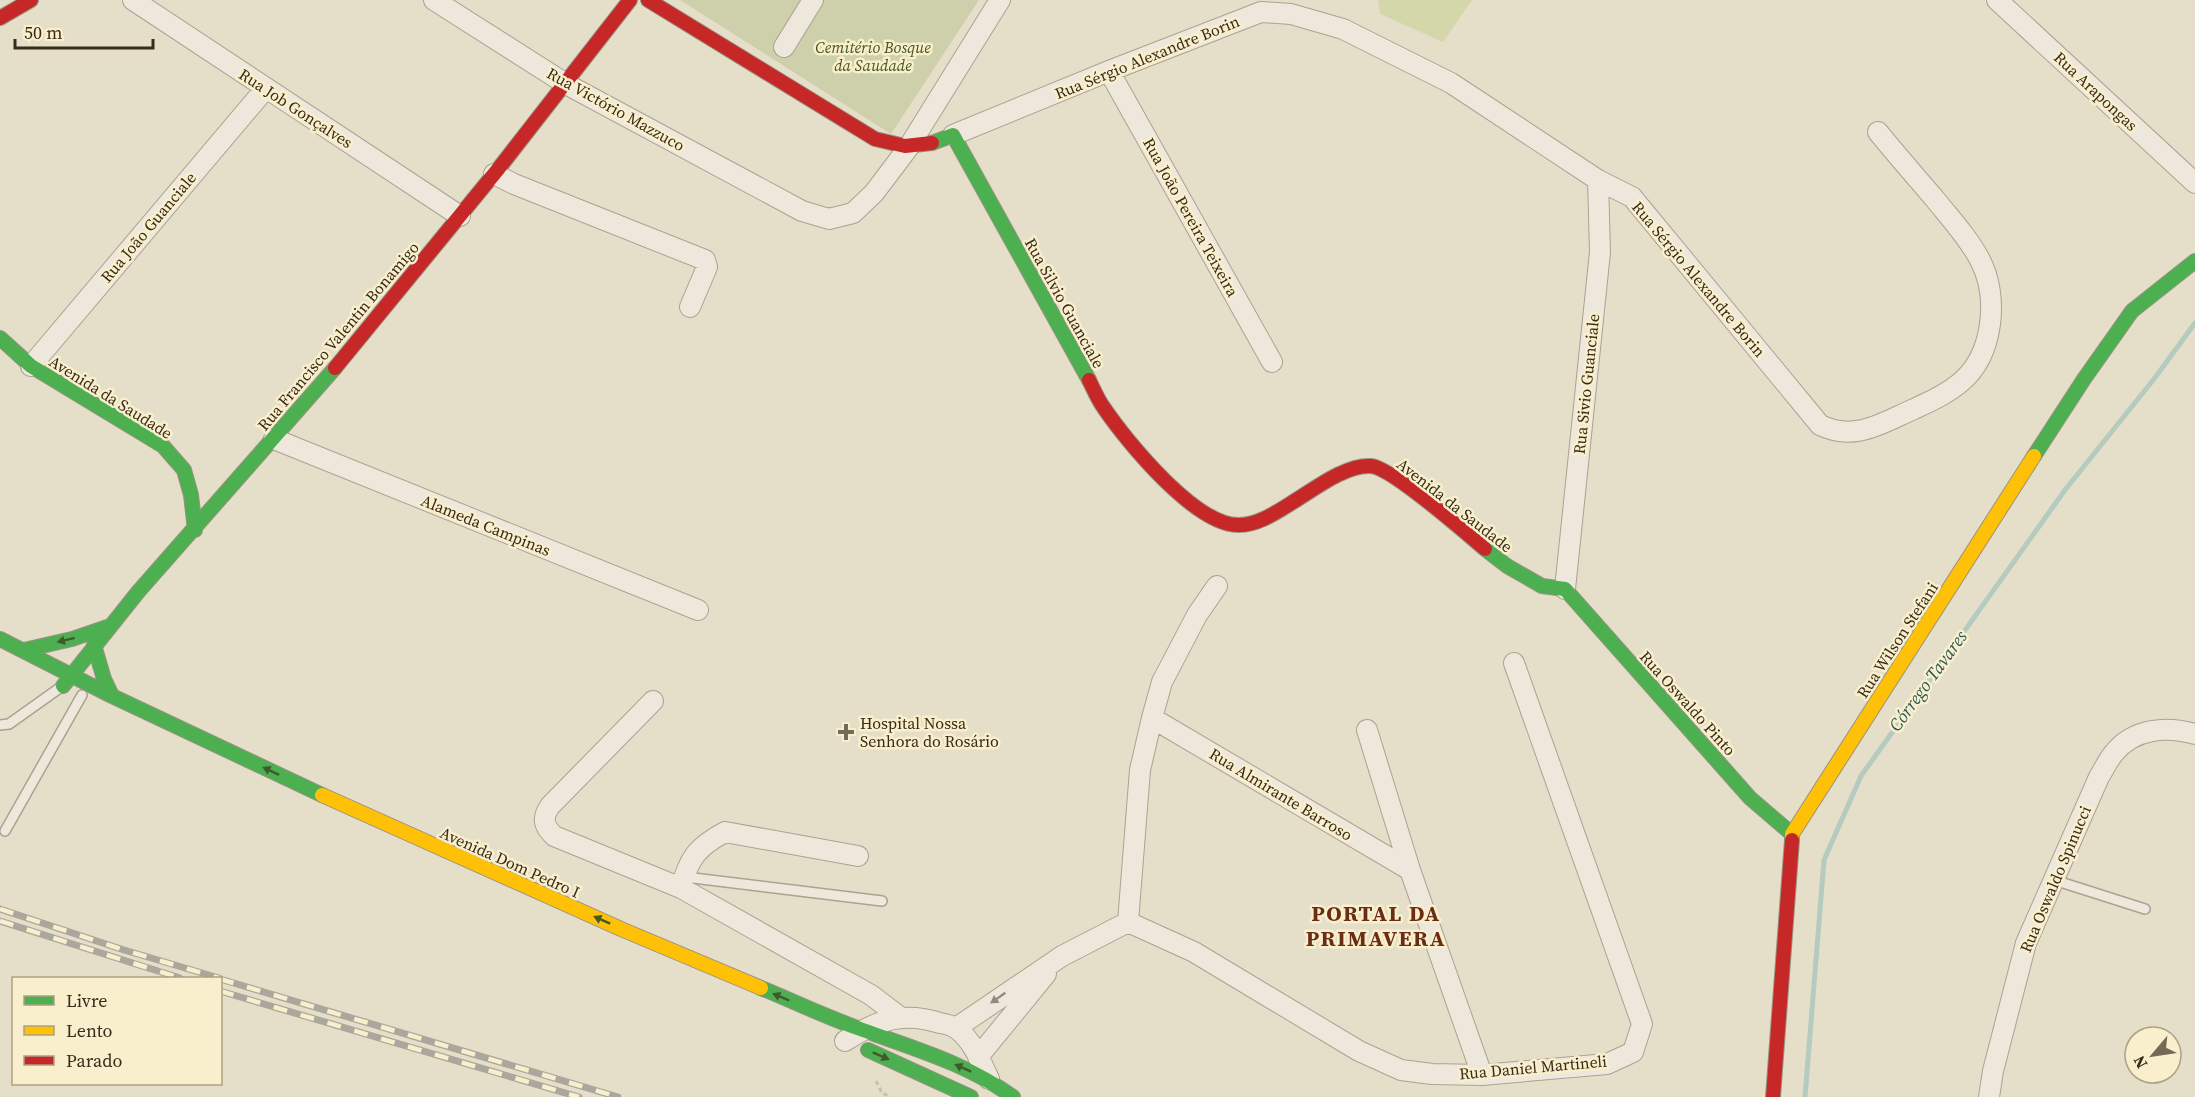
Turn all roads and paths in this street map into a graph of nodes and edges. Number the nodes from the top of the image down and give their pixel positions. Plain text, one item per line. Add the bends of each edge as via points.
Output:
1 (31, 0) edge
2 (133, 0) edge
3 (434, 0) edge
4 (630, 0) edge
5 (648, 0) edge
6 (813, 0) edge
7 (1000, 0) edge
8 (1997, 0) edge
9 (0, 18) edge
10 (784, 47) dead end
11 (1109, 71) junction
12 (566, 84) junction
13 (266, 88) junction
14 (1878, 132) dead end
15 (953, 135) junction
16 (908, 148) junction
17 (494, 174) junction
18 (1598, 180) junction
19 (2195, 183) edge
20 (460, 216) junction
21 (2195, 261) edge
22 (690, 307) dead end
23 (0, 338) edge
24 (1272, 362) dead end
25 (31, 366) junction
26 (274, 439) junction
27 (1228, 525) joint
28 (195, 530) junction
29 (1217, 586) dead end
30 (1565, 589) junction
31 (698, 610) dead end
32 (107, 627) junction
33 (0, 639) edge
34 (94, 645) junction
35 (24, 650) junction
36 (0, 653) edge
37 (1514, 663) dead end
38 (67, 681) junction
39 (82, 695) junction
40 (112, 696) junction
41 (653, 701) dead end
42 (1152, 718) junction
43 (0, 725) edge
44 (1366, 730) dead end
45 (2195, 734) edge
46 (5, 831) dead end
47 (1792, 834) junction
48 (858, 856) dead end
49 (1410, 870) junction
50 (2054, 880) junction
51 (682, 882) junction
52 (882, 901) dead end
53 (2145, 909) dead end
54 (1128, 922) junction
55 (620, 943) dead end
56 (1062, 956) junction
57 (900, 1017) junction
58 (956, 1028) junction
59 (862, 1030) junction
60 (840, 1039) joint
61 (978, 1057) junction
62 (1482, 1075) junction
63 (995, 1088) edge
64 (972, 1097) edge
65 (1013, 1097) edge
66 (1773, 1097) edge
67 (1989, 1097) edge

1 - 9 street
2 - 13 street, Rua Job Gonçalves
3 - 12 street, Rua Victório Mazzuco
4 - 12 street, Rua Francisco Valentin Bonamigo
5 - 16 street via 875,139
6 - 10 street
7 - 16 street, Rua Victório Mazzuco
8 - 19 street, Rua Arapongas
11 - 15 street, Rua Sérgio Alexandre Borin
11 - 18 street, Rua Sérgio Alexandre Borin via 1261,12 1292,14 1343,29 1451,83
11 - 24 street, Rua João Pereira Teixeira
12 - 16 street, Rua Victório Mazzuco via 802,211 829,219 853,213 874,193
12 - 17 street, Rua Francisco Valentin Bonamigo
13 - 20 street, Rua Job Gonçalves
13 - 25 street, Rua João Guanciale
14 - 18 street, Rua Sérgio Alexandre Borin via 1965,235 1981,262 1990,296 1990,330 1981,358 1964,381 1944,395 1866,430 1834,432 1820,425 1632,197
15 - 16 street via 931,145
15 - 27 street, Rua Silvio Guanciale via 1104,408 1131,444 1179,492 1206,516
17 - 20 street, Rua Francisco Valentin Bonamigo
17 - 22 street via 705,260 707,267
18 - 30 street, Rua Sivio Guanciale via 1599,252
20 - 26 street, Rua Francisco Valentin Bonamigo
21 - 47 street, Rua Wilson Stefani via 2132,311 2111,340
23 - 25 street, Avenida da Saudade
25 - 28 street, Avenida da Saudade via 163,446 184,470
26 - 28 street, Rua Francisco Valentin Bonamigo
26 - 31 street, Alameda Campinas
27 - 30 street, Avenida da Saudade via 1250,524 1346,471 1369,466 1400,481 1507,566 1542,586
28 - 32 street, Rua Francisco Valentin Bonamigo
29 - 42 street via 1162,682
30 - 47 street, Rua Oswaldo Pinto via 1750,798
32 - 34 street, Rua Francisco Valentin Bonamigo
32 -> 35 street
33 - 35 street, Avenida Dom Pedro I
34 - 38 street, Rua Francisco Valentin Bonamigo
34 - 40 street
35 - 38 street, Avenida Dom Pedro I
36 - 38 street, Avenida Dom Pedro I
37 - 62 street, Rua Daniel Martineli via 1642,1023 1633,1052 1606,1064
38 - 39 street, Avenida Dom Pedro I
38 - 40 street, Avenida Dom Pedro I
38 - 43 lane via 9,724
39 - 46 lane
39 - 55 street, Avenida Dom Pedro I
59 -> 40 street, Avenida Dom Pedro I via 372,819
41 - 51 street via 550,806 544,822 554,836
42 - 49 street, Rua Almirante Barroso
42 - 54 street via 1140,770
44 - 49 street
45 - 50 street, Rua Oswaldo Spinucci via 2150,730 2115,752 2099,777
47 - 66 street, Rua Wilson Stefani
48 - 51 street via 725,832 696,851
49 - 62 street
50 - 53 lane
50 - 67 street, Rua Oswaldo Spinucci via 2026,943
51 - 52 lane
51 - 57 street
54 - 56 street
54 - 62 street, Rua Daniel Martineli via 1194,952 1359,1052 1401,1070
56 -> 58 street
56 - 61 street
57 - 58 street via 923,1017
57 - 59 street
58 - 61 street via 970,1041
59 - 60 street
63 -> 59 street, Avenida Dom Pedro I via 917,1048
60 -> 64 street
61 - 63 street
63 - 65 street, Avenida Dom Pedro I

